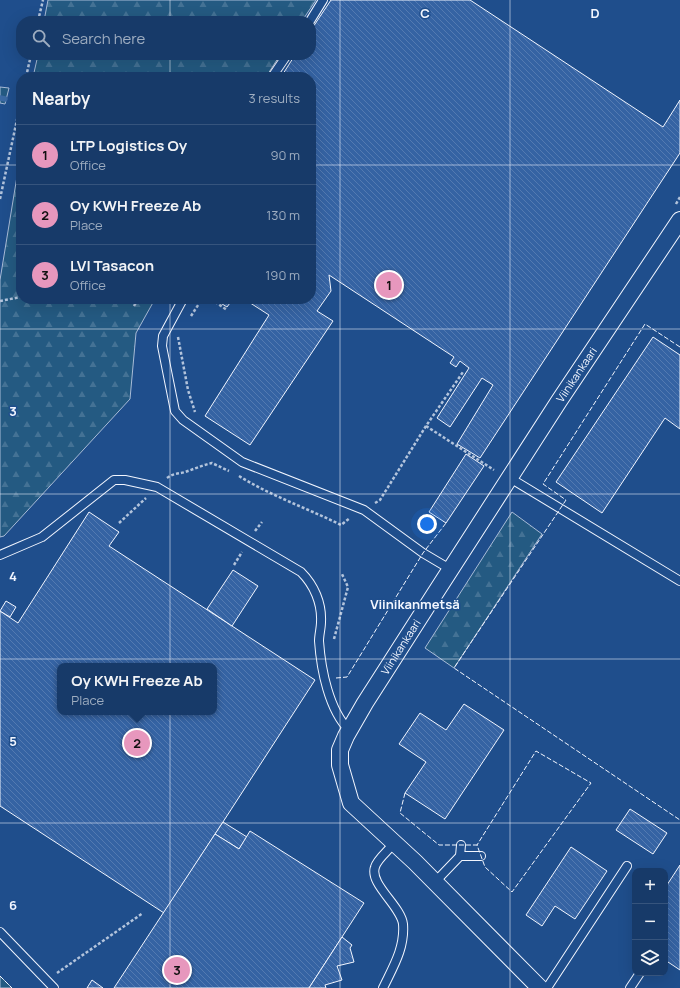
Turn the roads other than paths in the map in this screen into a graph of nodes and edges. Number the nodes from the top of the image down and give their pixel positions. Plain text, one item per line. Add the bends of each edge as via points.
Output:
1 (323, 0) edge
2 (313, 16) edge
3 (284, 60) edge
4 (275, 72) edge
5 (680, 220) edge
6 (179, 304) edge
7 (504, 476) junction
8 (0, 555) edge
9 (450, 569) junction
10 (680, 581) edge
11 (350, 730) junction
12 (394, 843) junction
13 (462, 845) dead end
14 (460, 856) junction
15 (481, 856) dead end
16 (627, 866) dead end
17 (435, 882) junction
18 (0, 932) edge
19 (638, 976) edge
20 (54, 988) edge
21 (383, 988) edge
22 (540, 988) edge
23 (547, 988) edge
24 (630, 988) edge

1 - 2 lane
3 - 4 lane
5 - 7 street, Viinikankaari
6 - 9 lane via 163,336 162,346 175,410 183,420 242,462 364,510 423,553
7 - 9 street, Viinikankaari
7 - 10 lane
8 - 11 lane via 42,537 114,480 157,487 301,572 311,582 321,620 319,640 326,680 341,722
9 - 11 street, Viinikankaari
11 - 12 street, Viinikankaari via 340,750 340,765 351,802
12 - 17 street, Viinikankaari
12 - 21 lane via 375,867 374,877 403,922 403,941
13 - 14 lane
14 - 15 lane
14 - 17 lane
16 - 23 lane
17 - 22 street, Viinikankaari
18 - 20 lane
19 - 24 lane

